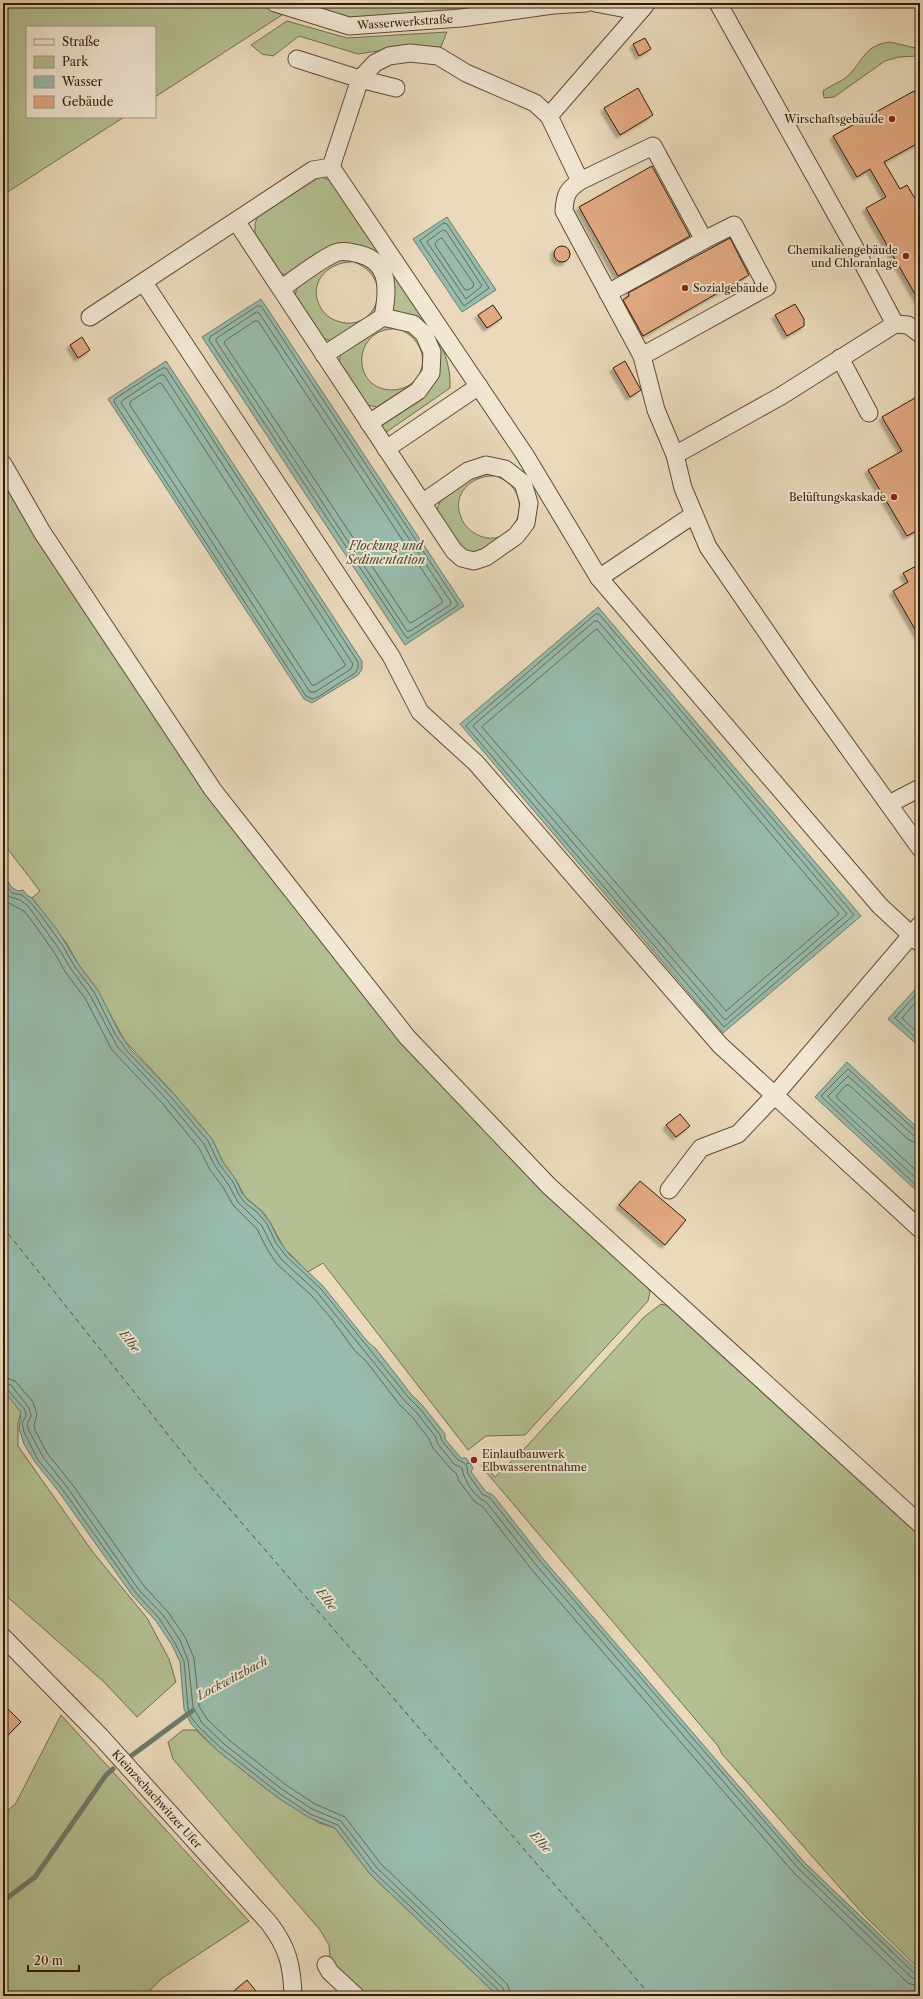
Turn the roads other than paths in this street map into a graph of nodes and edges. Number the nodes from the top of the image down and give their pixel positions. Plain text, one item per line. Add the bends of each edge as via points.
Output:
1 (275, 3) edge
2 (586, 3) edge
3 (595, 3) edge
4 (718, 3) edge
5 (644, 6) edge
6 (297, 59) dead end
7 (360, 79) junction
8 (396, 88) dead end
9 (549, 116) junction
10 (331, 167) junction
11 (580, 181) junction
12 (236, 221) junction
13 (704, 240) junction
14 (144, 283) junction
15 (280, 289) junction
16 (608, 293) junction
17 (90, 317) dead end
18 (383, 317) junction
19 (895, 324) junction
20 (920, 334) edge
21 (324, 355) junction
22 (642, 356) junction
23 (840, 358) junction
24 (479, 386) junction
25 (869, 413) dead end
26 (369, 423) junction
27 (386, 449) junction
28 (675, 455) junction
29 (3, 464) edge
30 (422, 503) junction
31 (693, 515) junction
32 (599, 578) junction
33 (920, 788) edge
34 (889, 804) junction
35 (920, 848) edge
36 (917, 934) edge
37 (774, 1096) junction
38 (669, 1190) dead end
39 (920, 1229) edge
40 (920, 1524) edge
41 (3, 1637) edge
42 (326, 1965) dead end
43 (293, 1996) edge
44 (356, 1996) edge

1 - 2 street, Wasserwerkstraße via 349,26 461,18
3 - 5 street via 632,10
4 - 19 street
5 - 9 street
6 - 7 street
7 - 8 street
7 - 9 street via 375,63 389,56 410,53 438,56 466,73 535,103
7 - 10 street
9 - 11 street
10 - 12 street via 313,170
10 - 24 street
11 - 13 street via 653,146
11 - 16 street via 569,188 564,201 564,211
12 - 14 street
12 - 15 street
13 - 16 street
13 - 22 street via 734,225 767,286
14 - 17 street
14 - 37 street via 391,656 420,712 476,763 720,1045
15 - 18 street via 335,253 349,251 368,256 381,269 386,280 387,298
15 - 21 street
16 - 22 street
18 - 21 street
18 - 26 street via 413,324 424,334 432,352 431,373 418,391
19 - 20 street via 908,325
19 - 23 street
21 - 26 street
22 - 28 street via 656,410
23 - 25 street
23 - 28 street via 781,396
24 - 27 street
24 - 32 street via 525,455
26 - 27 street
27 - 30 street
28 - 31 street
29 - 40 street via 42,532 214,790 407,1037 549,1186
30 - 30 street via 454,551 462,558 474,560 486,557 516,536 526,523 529,503 523,483 505,469 486,465 468,471
31 - 32 street
31 - 34 street via 713,553 803,686
32 - 36 street via 880,906
33 - 34 street
34 - 35 street
36 - 37 street
37 - 38 street via 738,1134 701,1148
37 - 39 street
41 - 43 street, Kleinzschachwitzer Ufer via 109,1746 269,1923 288,1953
42 - 44 street

